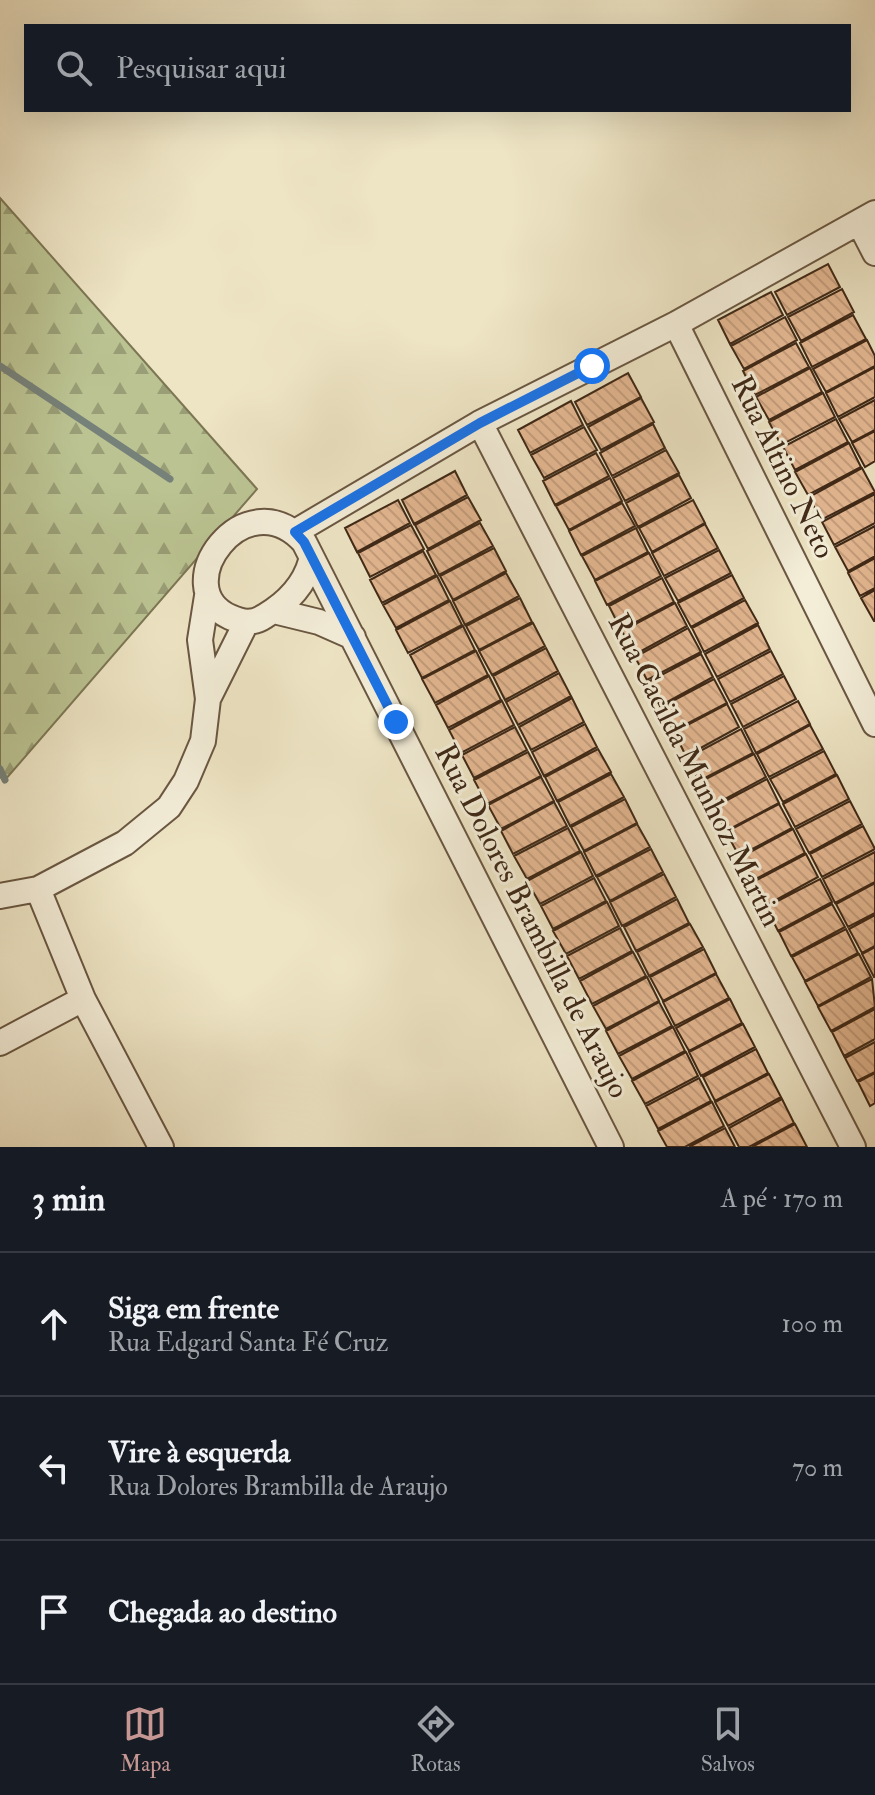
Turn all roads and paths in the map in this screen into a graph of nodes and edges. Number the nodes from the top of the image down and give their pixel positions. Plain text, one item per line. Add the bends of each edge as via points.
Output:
1 (867, 217) edge
2 (875, 253) edge
3 (676, 324) junction
4 (480, 423) junction
5 (295, 532) junction
6 (311, 561) junction
7 (207, 596) junction
8 (274, 611) junction
9 (246, 623) junction
10 (353, 637) junction
11 (208, 699) junction
12 (875, 724) edge
13 (38, 889) junction
14 (0, 896) edge
15 (83, 999) junction
16 (0, 1043) edge
17 (161, 1147) edge
18 (611, 1147) edge
19 (853, 1147) edge

1 - 2 street
1 - 3 street
3 - 4 street
3 - 12 street, Rua Altino Neto
4 - 5 street
4 - 19 street, Rua Cacilda Munhoz Martin
5 - 6 street
5 - 7 street via 264,521 233,531 213,555 206,575
6 - 8 street via 300,586
6 - 10 street, Rua Dolores Brambilla de Araujo
7 - 9 street via 218,610
7 - 11 street via 200,640
8 - 9 street
8 - 10 street
9 - 11 street
10 - 18 street, Rua Dolores Brambilla de Araujo
11 - 13 street via 203,741 169,807 125,843
13 - 14 street
13 - 15 street
15 - 16 street
15 - 17 street

